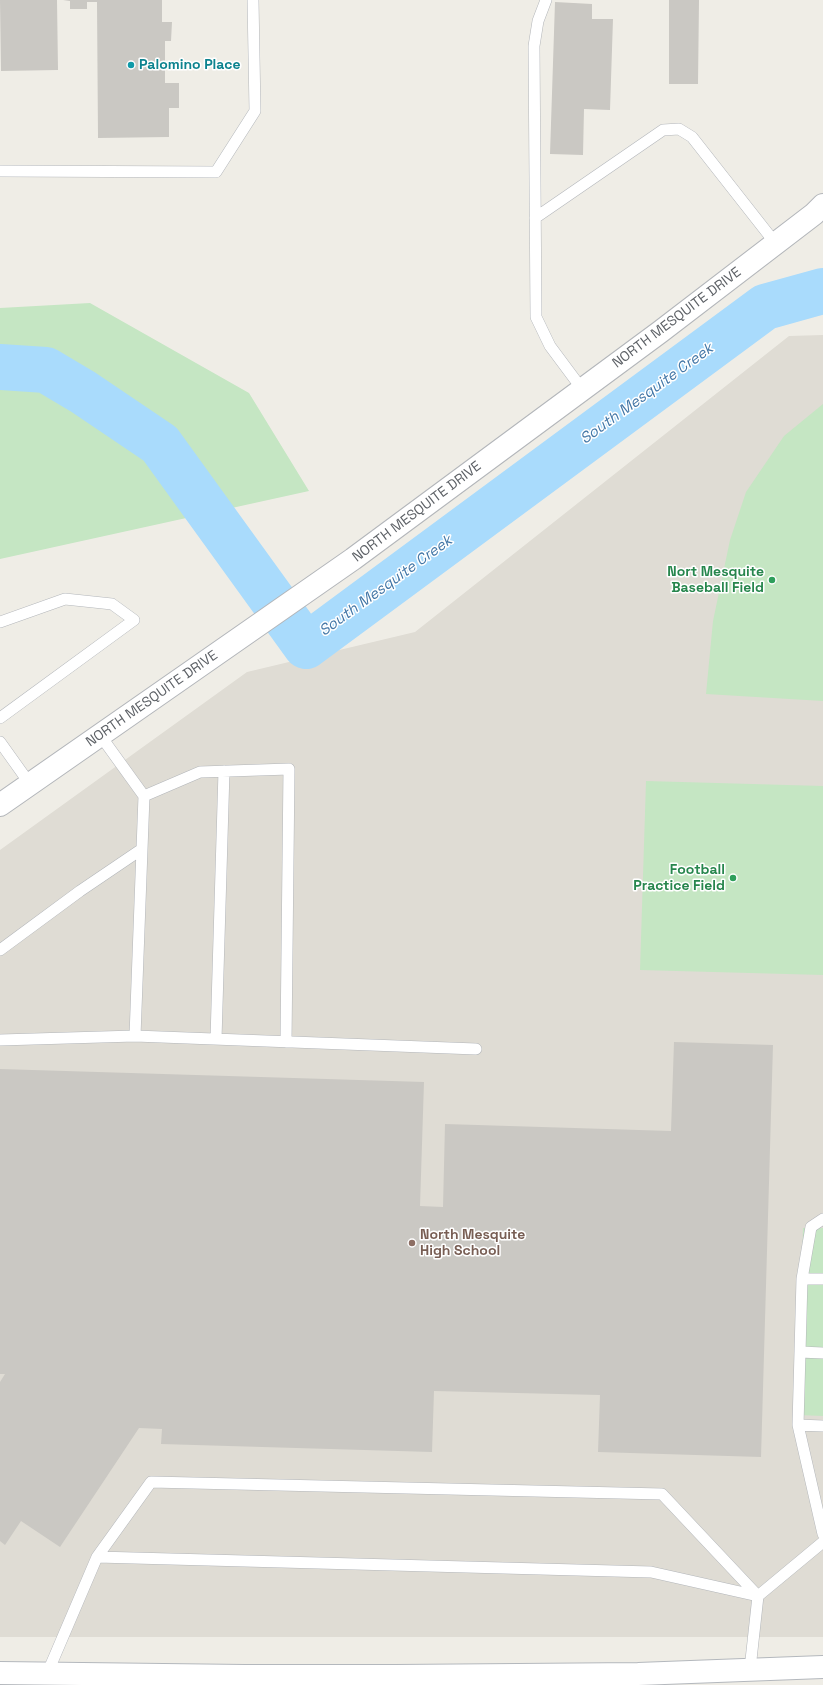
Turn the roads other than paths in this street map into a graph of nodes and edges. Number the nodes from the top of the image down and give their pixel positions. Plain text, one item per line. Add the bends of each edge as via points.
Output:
1 (253, 0) edge
2 (546, 0) edge
3 (0, 171) edge
4 (823, 205) edge
5 (535, 218) junction
6 (776, 244) junction
7 (582, 389) junction
8 (0, 622) edge
9 (0, 718) edge
10 (100, 735) junction
11 (0, 742) edge
12 (224, 771) junction
13 (30, 784) junction
14 (144, 796) junction
15 (0, 805) edge
16 (142, 849) junction
17 (0, 950) edge
18 (135, 1036) junction
19 (216, 1039) junction
20 (0, 1040) edge
21 (286, 1042) junction
22 (476, 1049) dead end
23 (823, 1220) edge
24 (802, 1279) junction
25 (823, 1279) edge
26 (800, 1352) junction
27 (823, 1353) edge
28 (798, 1425) junction
29 (823, 1426) edge
30 (823, 1534) edge
31 (823, 1542) edge
32 (97, 1557) junction
33 (758, 1596) junction
34 (794, 1667) junction
35 (823, 1667) edge
36 (750, 1668) junction
37 (0, 1673) edge
38 (823, 1673) edge
39 (47, 1674) junction

1 - 3 lane via 255,111 216,172
2 - 5 lane via 538,21 534,46
4 - 6 street, NORTH MESQUITE DRIVE
5 - 6 lane via 663,130 678,129 692,136
5 - 7 lane via 536,317 550,346
6 - 7 street, NORTH MESQUITE DRIVE
7 - 10 street, NORTH MESQUITE DRIVE via 353,559
8 - 9 lane via 65,599 112,604 134,620
10 - 13 street, NORTH MESQUITE DRIVE
10 - 14 lane
11 - 13 lane
12 - 14 lane via 200,772
12 - 19 lane
12 - 21 lane via 288,769
13 - 15 street, NORTH MESQUITE DRIVE
14 - 16 lane
16 - 17 lane
16 - 18 lane
18 - 19 lane
18 - 20 lane
19 - 21 lane
21 - 22 lane
23 - 24 lane via 811,1227
24 - 25 lane
24 - 26 lane
26 - 27 lane
26 - 28 lane
28 - 29 lane
28 - 30 lane
31 - 33 lane
32 - 33 lane via 651,1572
32 - 33 lane via 151,1482 662,1494
32 - 39 lane
33 - 36 lane
34 - 35 street
34 - 36 street
34 - 38 street
36 - 39 street via 638,1674 428,1676
37 - 39 street

